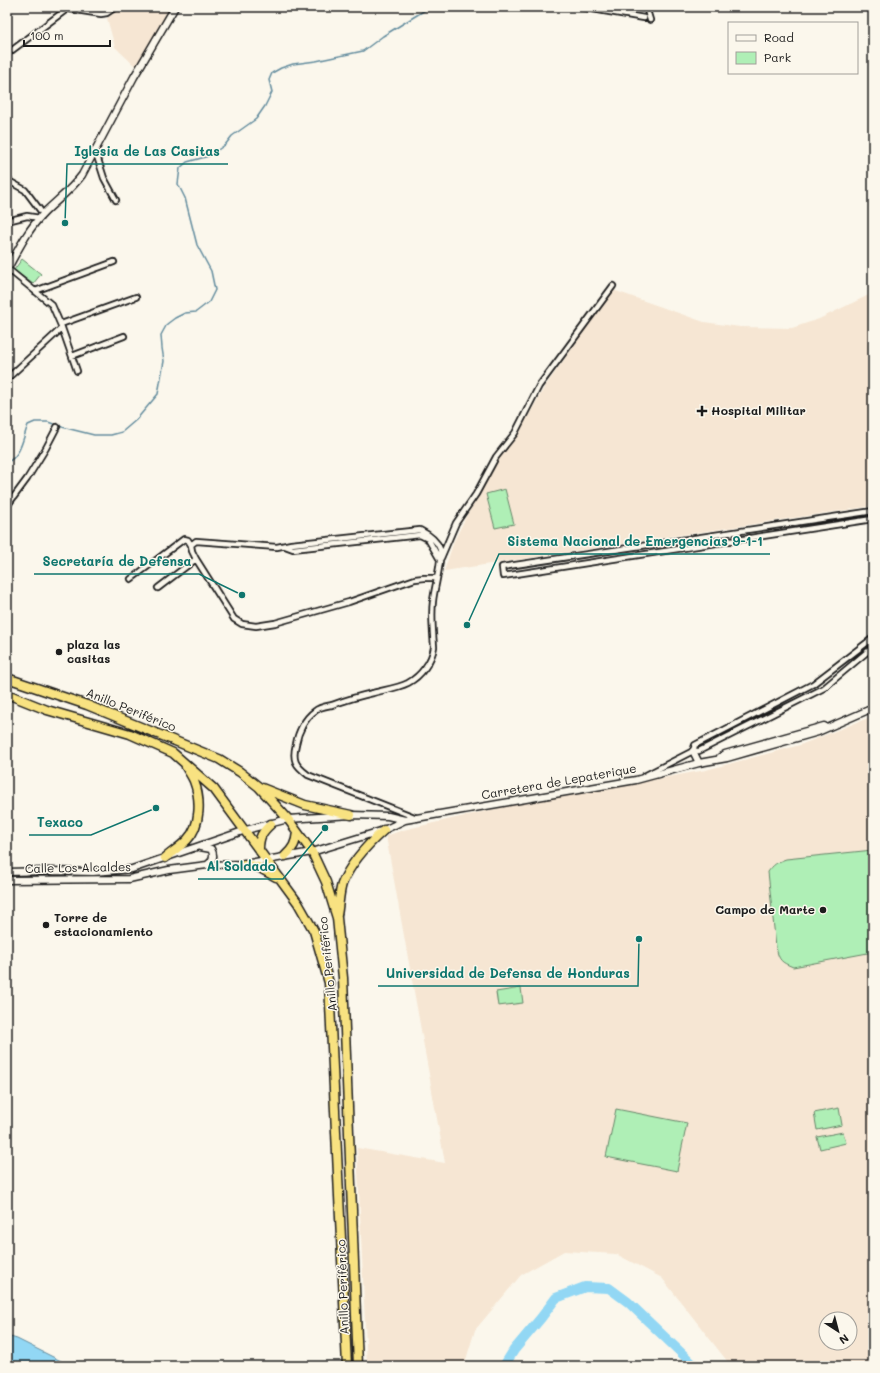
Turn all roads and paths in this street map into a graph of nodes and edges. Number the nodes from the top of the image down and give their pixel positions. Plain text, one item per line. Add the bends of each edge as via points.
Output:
1 (57, 7) edge
2 (116, 7) edge
3 (175, 7) edge
4 (580, 7) edge
5 (621, 7) edge
6 (646, 7) edge
7 (66, 9) junction
8 (621, 14) junction
9 (644, 18) dead end
10 (650, 20) dead end
11 (7, 54) edge
12 (96, 150) junction
13 (7, 180) edge
14 (116, 200) dead end
15 (42, 216) junction
16 (7, 221) edge
17 (114, 262) dead end
18 (7, 269) edge
19 (613, 286) dead end
20 (35, 291) junction
21 (136, 297) dead end
22 (61, 326) junction
23 (124, 336) dead end
24 (72, 356) junction
25 (78, 371) dead end
26 (10, 376) dead end
27 (57, 427) dead end
28 (7, 506) edge
29 (873, 511) edge
30 (873, 519) edge
31 (191, 545) junction
32 (196, 558) junction
33 (440, 560) junction
34 (436, 578) junction
35 (131, 579) dead end
36 (158, 588) dead end
37 (873, 638) edge
38 (873, 647) edge
39 (7, 678) edge
40 (7, 694) edge
41 (873, 708) edge
42 (693, 751) junction
43 (183, 761) junction
44 (699, 763) junction
45 (636, 780) junction
46 (260, 787) junction
47 (351, 815) junction
48 (418, 818) junction
49 (288, 819) junction
50 (405, 820) junction
51 (271, 824) junction
52 (246, 830) junction
53 (384, 830) junction
54 (297, 832) junction
55 (197, 847) junction
56 (259, 849) junction
57 (312, 852) junction
58 (286, 856) junction
59 (165, 858) junction
60 (267, 860) junction
61 (244, 864) junction
62 (207, 865) junction
63 (7, 872) edge
64 (7, 880) edge
65 (284, 884) junction
66 (337, 918) junction
67 (347, 1366) edge
68 (358, 1366) edge

1 - 7 street
2 - 7 street via 101,14
3 - 12 main road via 134,77
4 - 8 street
5 - 8 street
6 - 10 street
7 - 11 street
8 - 9 street
12 - 14 street via 104,178
12 - 15 main road via 74,186
13 - 15 street via 26,190
15 - 16 street via 27,216
15 - 18 main road via 25,238
17 - 20 street
18 - 20 street
19 - 33 street via 539,386 514,433 496,457 476,494 456,523
20 - 22 street via 52,305
21 - 22 street
22 - 24 street
22 - 26 street
23 - 24 street
24 - 25 street
27 - 28 street via 27,479
29 - 30 street via 502,567 503,576
31 - 32 street
31 - 33 street via 196,541 277,547 420,530 428,533 435,541 440,549
31 - 35 street via 184,539
32 - 34 street via 234,619 242,624 256,626 310,614 415,579
32 - 36 street
33 - 34 street
34 - 48 street via 432,654 422,671 402,686 362,695 316,710 300,731 294,752 294,760 308,775
37 - 42 street via 814,684 695,745
38 - 42 street via 824,688 699,751
39 - 46 highway, Anillo Periférico via 87,705 218,759
40 - 43 highway, Anillo Periférico via 54,712 130,734 173,753
41 - 44 main road, Carretera de Lepaterique via 818,732 727,758
42 - 44 main road
42 - 45 street
43 - 52 highway, Anillo Periférico via 214,789
43 - 59 highway via 194,781 198,818 194,830 187,839
44 - 45 main road, Carretera de Lepaterique
45 - 48 main road, Carretera de Lepaterique
46 - 47 highway via 306,805
46 - 49 highway, Anillo Periférico
47 - 49 main road, Carretera de Lepaterique
47 - 50 main road, Carretera de Lepaterique via 388,816
48 - 50 main road, Carretera de Lepaterique
49 - 51 main road, Carretera de Lepaterique
49 - 54 highway, Anillo Periférico
50 - 53 main road, Carretera de Lepaterique
51 - 52 main road, Carretera de Lepaterique
51 - 56 highway via 259,839
52 - 55 main road, Calle Los Alcaldes
52 - 56 highway, Anillo Periférico
53 - 57 main road, Carretera de Lepaterique
53 - 66 highway via 352,864 342,885
54 - 57 highway, Anillo Periférico
54 - 58 highway via 292,850
55 - 59 main road, Calle Los Alcaldes
55 - 62 main road via 211,849 212,862
56 - 60 highway, Anillo Periférico
57 - 58 main road, Carretera de Lepaterique
57 - 66 highway, Anillo Periférico via 326,882
58 - 60 main road, Carretera de Lepaterique
59 - 63 main road, Calle Los Alcaldes via 126,870
60 - 61 main road, Calle Los Alcaldes
60 - 65 highway, Anillo Periférico
61 - 62 main road, Calle Los Alcaldes
61 - 65 highway via 265,870
62 - 64 main road, Calle Los Alcaldes via 129,879
65 - 67 highway, Anillo Periférico via 314,931 329,983
66 - 68 highway, Anillo Periférico via 343,978

